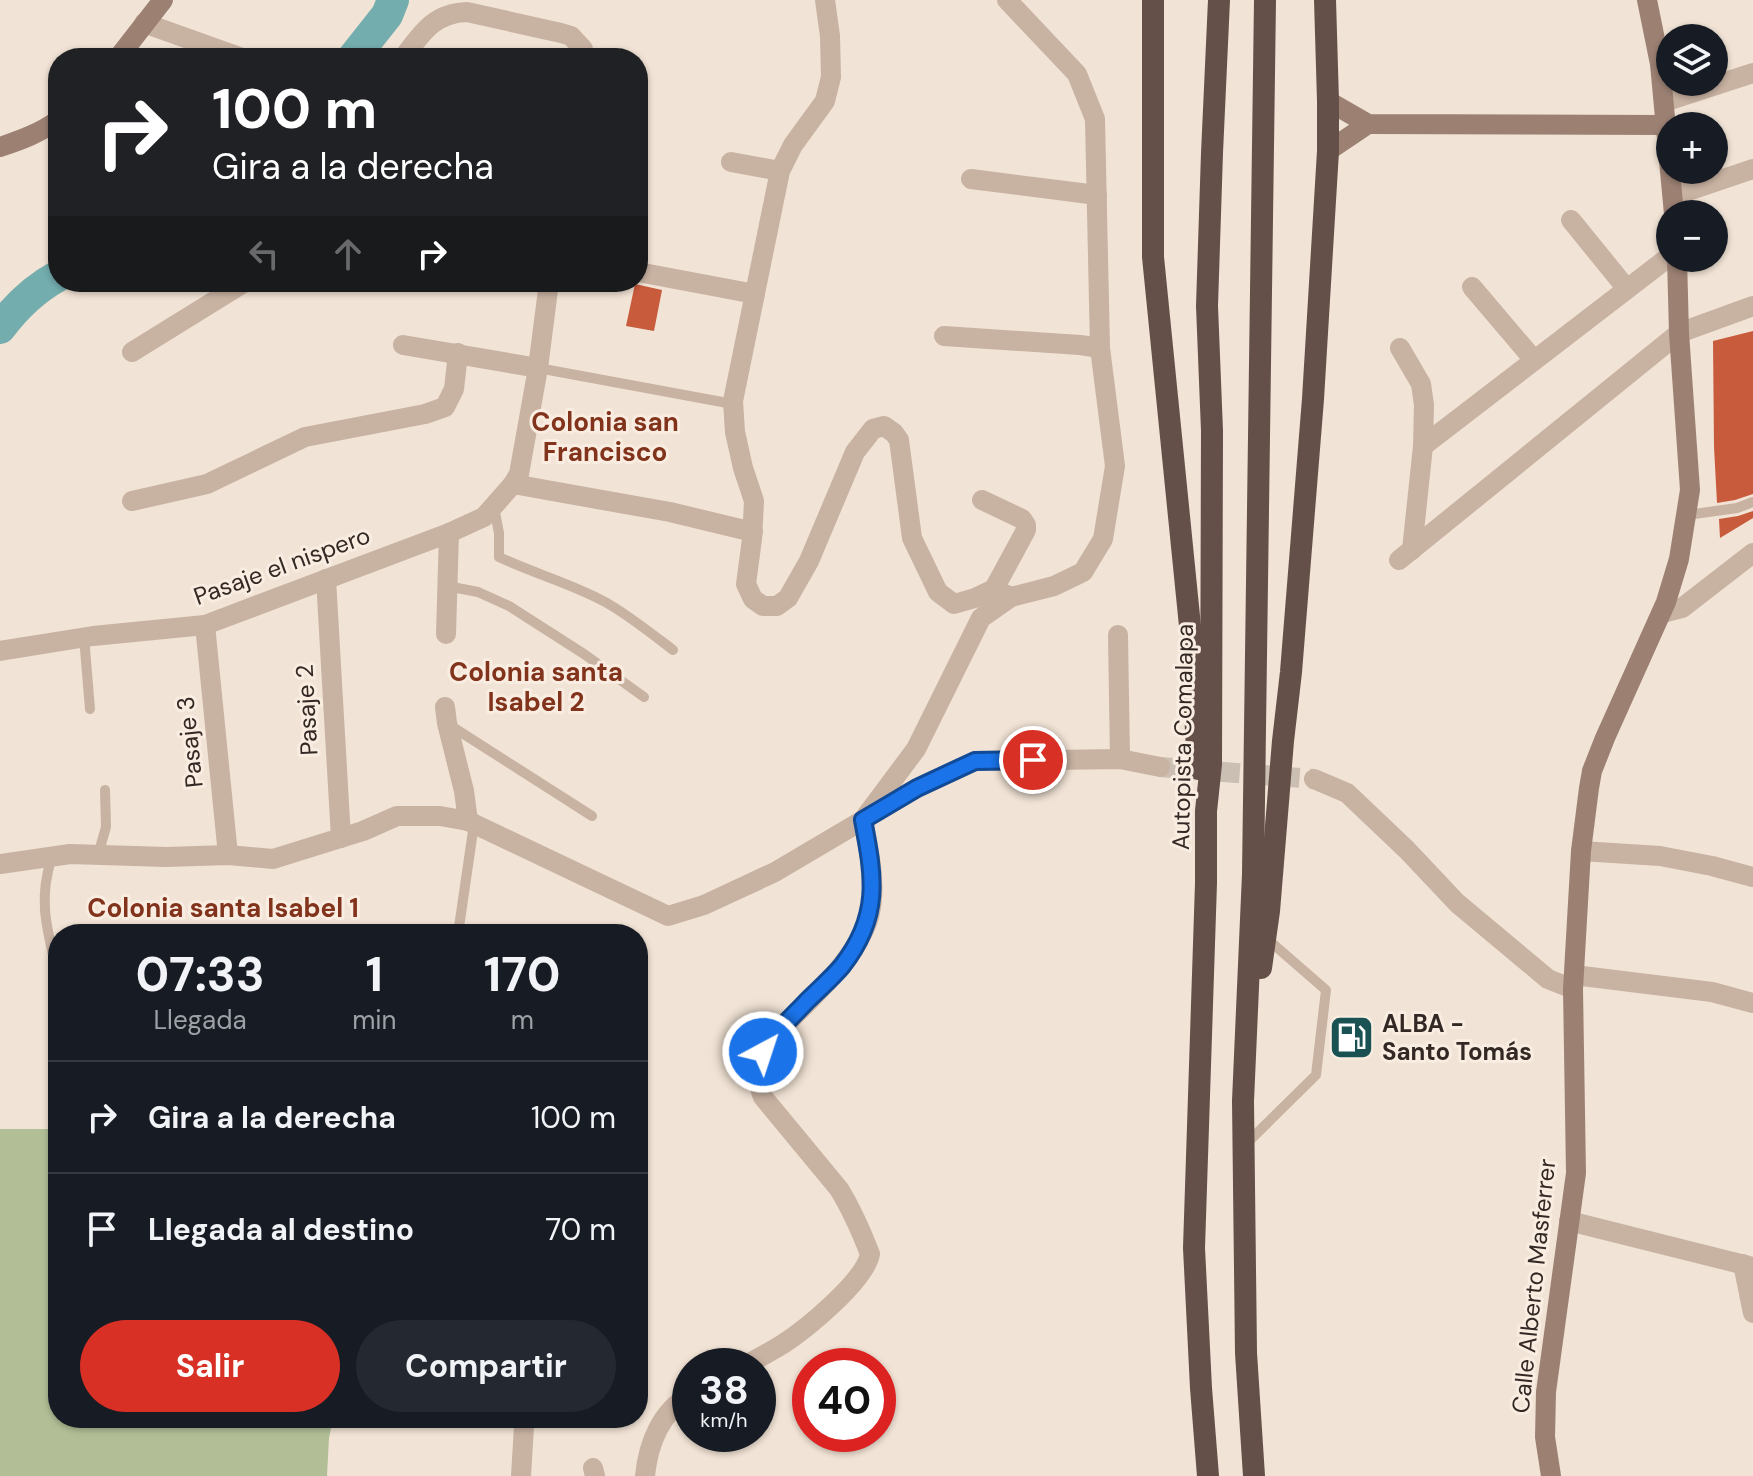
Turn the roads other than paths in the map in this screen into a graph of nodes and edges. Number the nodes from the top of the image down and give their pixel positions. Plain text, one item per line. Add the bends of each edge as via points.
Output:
1 (163, 0) edge
2 (825, 0) edge
3 (1007, 0) edge
4 (1153, 0) edge
5 (1219, 0) edge
6 (1265, 0) edge
7 (1325, 0) edge
8 (1647, 0) edge
9 (144, 23) junction
10 (125, 48) edge
11 (214, 48) edge
12 (412, 48) edge
13 (582, 48) edge
14 (1753, 73) edge
15 (1328, 101) junction
16 (1664, 102) junction
17 (1664, 112) edge
18 (1368, 124) junction
19 (1656, 125) edge
20 (48, 128) edge
21 (0, 147) edge
22 (1328, 151) junction
23 (731, 162) dead end
24 (1753, 169) edge
25 (780, 171) junction
26 (971, 179) dead end
27 (1097, 195) junction
28 (1684, 200) edge
29 (1571, 220) dead end
30 (1656, 267) edge
31 (1677, 272) edge
32 (648, 274) edge
33 (1472, 287) dead end
34 (1627, 289) junction
35 (229, 292) edge
36 (548, 292) edge
37 (755, 294) junction
38 (1753, 306) edge
39 (1679, 333) junction
40 (944, 336) dead end
41 (403, 345) dead end
42 (1100, 348) junction
43 (1400, 348) dead end
44 (132, 352) dead end
45 (458, 353) junction
46 (1534, 360) junction
47 (538, 368) junction
48 (733, 404) junction
49 (1423, 446) junction
50 (513, 484) junction
51 (982, 500) dead end
52 (132, 501) dead end
53 (1753, 502) edge
54 (494, 507) junction
55 (1687, 515) junction
56 (753, 532) junction
57 (449, 533) junction
58 (1753, 553) edge
59 (326, 579) junction
60 (447, 586) junction
61 (1002, 593) junction
62 (1662, 613) junction
63 (205, 625) junction
64 (446, 634) dead end
65 (1118, 635) dead end
66 (84, 637) junction
67 (673, 650) dead end
68 (0, 651) edge
69 (644, 697) dead end
70 (90, 709) dead end
71 (446, 715) joint
72 (1120, 759) junction
73 (1160, 767) tunnel mouth
74 (1314, 779) tunnel mouth
75 (105, 790) dead end
76 (1206, 811) junction
77 (592, 816) dead end
78 (863, 820) junction
79 (471, 822) junction
80 (341, 838) junction
81 (1581, 851) junction
82 (98, 855) junction
83 (228, 855) junction
84 (52, 857) junction
85 (0, 864) edge
86 (1753, 877) edge
87 (459, 924) edge
88 (48, 935) edge
89 (1266, 938) junction
90 (1573, 982) junction
91 (1753, 1003) edge
92 (1243, 1101) junction
93 (1243, 1146) junction
94 (1569, 1221) junction
95 (1748, 1266) edge
96 (1753, 1313) edge
97 (776, 1348) edge
98 (672, 1410) edge
99 (524, 1428) edge
100 (521, 1476) edge
101 (645, 1476) edge
102 (1208, 1476) edge
103 (1254, 1476) edge
104 (1551, 1476) edge

1 - 9 main road
2 - 25 street via 831,77 825,101
3 - 27 street via 1077,74 1095,119
4 - 76 highway via 1153,257 1191,636 1197,760
5 - 76 highway, Autopista Comalapa via 1207,306 1212,646
6 - 92 highway via 1253,874
7 - 15 highway
8 - 16 main road
9 - 10 main road
9 - 11 street
12 - 13 street via 433,23 454,12 571,36
14 - 16 street
15 - 18 main road
15 - 22 highway
16 - 17 main road
18 - 19 main road
18 - 22 main road
20 - 21 main road
22 - 89 highway via 1293,657
23 - 25 street
24 - 28 street
25 - 37 street
26 - 27 street
27 - 42 street
29 - 34 street
30 - 34 street
31 - 39 main road, Calle Alberto Masferrer
32 - 37 street
33 - 46 street
34 - 46 street
35 - 44 street
36 - 47 street
37 - 48 street
38 - 39 street
39 - 49 street via 1405,555
39 - 55 main road, Calle Alberto Masferrer via 1690,490
40 - 42 street
41 - 45 street
42 - 61 street via 1115,466 1103,539 1083,572 1054,586
43 - 49 street via 1421,384
45 - 47 street
45 - 52 street via 454,389 445,407 305,437 207,484
46 - 49 street
47 - 48 lane
47 - 50 street
48 - 56 street via 754,501
50 - 54 street, Pasaje el nispero
50 - 56 street
51 - 61 street via 1026,525
53 - 55 lane
54 - 57 street, Pasaje el nispero
54 - 67 lane via 499,557 607,603
55 - 62 main road, Calle Alberto Masferrer
56 - 61 street via 746,584 753,599 777,606 788,598 809,561 855,452 873,429 884,426 899,440 912,538 938,592 954,604
57 - 59 street, Pasaje el nispero
57 - 60 street
58 - 62 street via 1682,608
59 - 63 street, Pasaje el nispero
59 - 80 street, Pasaje 2
60 - 64 street
60 - 69 lane via 509,606
61 - 78 street via 981,618 916,749
62 - 81 main road, Calle Alberto Masferrer via 1592,771
63 - 66 street, Pasaje el nispero
63 - 83 street, Pasaje 3
65 - 72 street
66 - 68 street, Pasaje el nispero
66 - 70 lane
71 - 77 lane
71 - 79 street
72 - 73 street
72 - 78 street via 975,761
74 - 90 street via 1347,793 1457,903 1548,979
75 - 82 lane via 106,827
76 - 102 highway, Autopista Comalapa via 1194,1248
78 - 79 street via 775,872 668,916
78 - 97 street via 872,889 869,917 841,966 769,1042 758,1073 763,1097 839,1189 870,1254 865,1268 838,1299
79 - 80 street via 397,816
79 - 87 lane
80 - 83 street via 273,859
81 - 86 street via 1660,856
81 - 90 main road, Calle Alberto Masferrer
82 - 83 street
82 - 84 street
84 - 85 street
84 - 88 lane via 45,878
89 - 92 highway
89 - 93 lane via 1326,990 1316,1075
90 - 91 street via 1712,992
90 - 94 main road, Calle Alberto Masferrer via 1576,1173
92 - 93 highway
93 - 103 highway
94 - 95 street
94 - 104 main road, Calle Alberto Masferrer via 1546,1392
95 - 96 street
98 - 101 street via 649,1451
99 - 100 street

